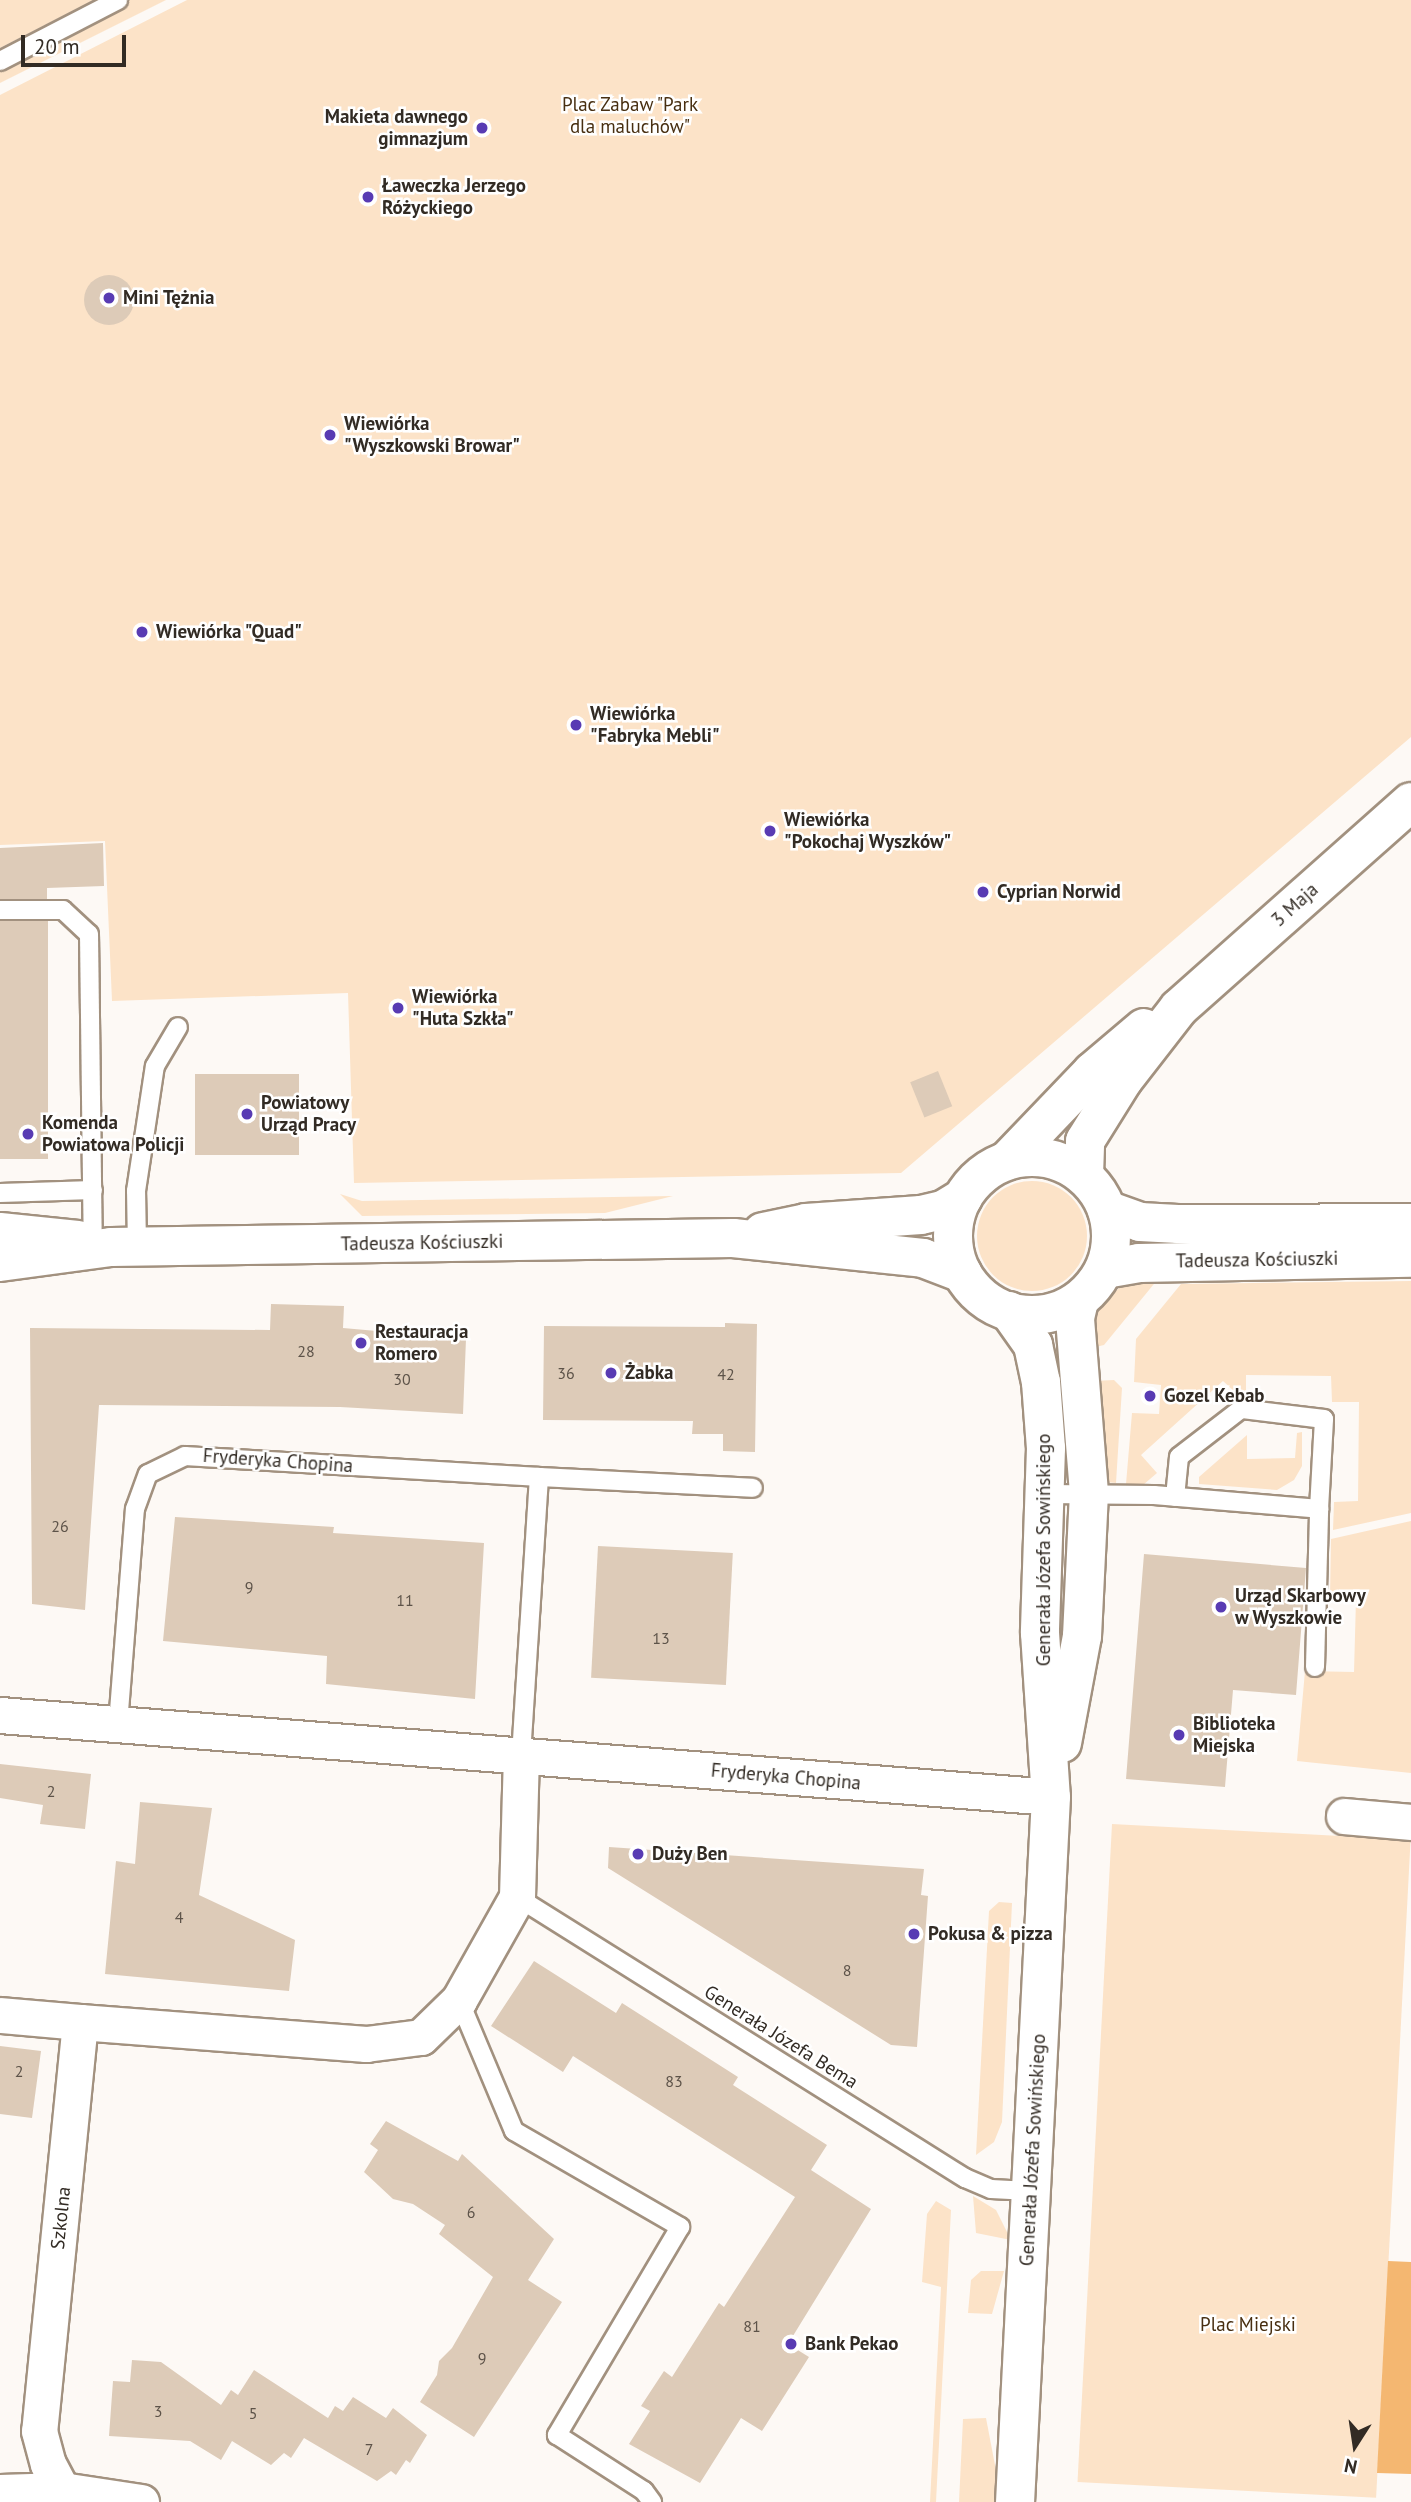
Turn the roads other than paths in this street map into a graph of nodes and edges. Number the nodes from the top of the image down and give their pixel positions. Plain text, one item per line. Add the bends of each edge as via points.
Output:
1 (118, 0) edge
2 (0, 61) edge
3 (1411, 802) edge
4 (0, 910) edge
5 (1179, 1008) junction
6 (178, 1027) dead end
7 (1008, 1160) junction
8 (1084, 1175) junction
9 (93, 1190) junction
10 (0, 1193) edge
11 (963, 1198) junction
12 (1107, 1210) junction
13 (1411, 1223) edge
14 (0, 1232) edge
15 (733, 1238) junction
16 (114, 1245) junction
17 (1411, 1258) edge
18 (0, 1262) edge
19 (1105, 1269) junction
20 (962, 1273) junction
21 (1079, 1300) junction
22 (1009, 1311) junction
23 (539, 1477) junction
24 (753, 1488) dead end
25 (1089, 1493) junction
26 (1045, 1494) junction
27 (1175, 1497) junction
28 (1319, 1509) junction
29 (1315, 1667) dead end
30 (0, 1715) edge
31 (118, 1724) junction
32 (521, 1756) junction
33 (1051, 1797) junction
34 (1344, 1816) dead end
35 (1411, 1822) edge
36 (517, 1897) junction
37 (459, 2000) junction
38 (0, 2015) edge
39 (80, 2022) junction
40 (1030, 2191) junction
41 (62, 2490) junction
42 (0, 2492) edge
43 (141, 2502) edge
44 (652, 2502) edge
45 (1015, 2502) edge

1 - 2 lane
3 - 5 street, 3 Maja
4 - 9 lane via 63,910 89,934
5 - 7 street, 3 Maja via 1139,1031 1092,1072
5 - 8 street, 3 Maja via 1123,1080 1085,1141
6 - 16 lane via 155,1066 136,1191
7 - 8 street via 1048,1158
7 - 11 street via 990,1168
8 - 12 street
9 - 10 lane
9 - 16 lane
11 - 15 street, Tadeusza Kościuszki via 943,1210 921,1214 806,1223
11 - 20 street via 953,1235
12 - 13 street, Tadeusza Kościuszki via 1140,1222 1178,1224
12 - 19 street via 1111,1250
14 - 16 street, Tadeusza Kościuszki via 45,1233
15 - 16 street, Tadeusza Kościuszki
15 - 20 street, Tadeusza Kościuszki via 923,1258
16 - 18 street, Tadeusza Kościuszki
17 - 19 street, Tadeusza Kościuszki via 1139,1263
19 - 21 street
20 - 22 street via 982,1297
21 - 22 street via 1057,1311 1033,1315
21 - 25 street, Generała Józefa Sowińskiego via 1075,1318
22 - 26 street, Generała Józefa Sowińskiego via 1033,1345 1041,1382
23 - 24 lane, Fryderyka Chopina
23 - 31 lane, Fryderyka Chopina via 185,1456 148,1474 135,1509
23 - 32 lane
25 - 26 lane
25 - 27 lane
25 - 33 street, Generała Józefa Sowińskiego via 1082,1636
26 - 33 street, Generała Józefa Sowińskiego via 1040,1633
27 - 28 lane
27 - 28 lane via 1179,1457 1241,1409 1324,1419
28 - 29 lane
30 - 31 street, Fryderyka Chopina
31 - 32 street, Fryderyka Chopina
32 - 33 street, Fryderyka Chopina
32 - 36 street
33 - 40 street, Generała Józefa Sowińskiego
34 - 35 street
36 - 37 street
36 - 40 lane, Generała Józefa Bema via 965,2178 991,2189
37 - 39 street via 421,2037 366,2044
37 - 44 lane via 514,2130 680,2227 557,2435 644,2491
38 - 39 street
39 - 41 street, Szkolna via 39,2431 48,2464
40 - 45 street, Generała Józefa Sowińskiego
41 - 42 street
41 - 43 street

